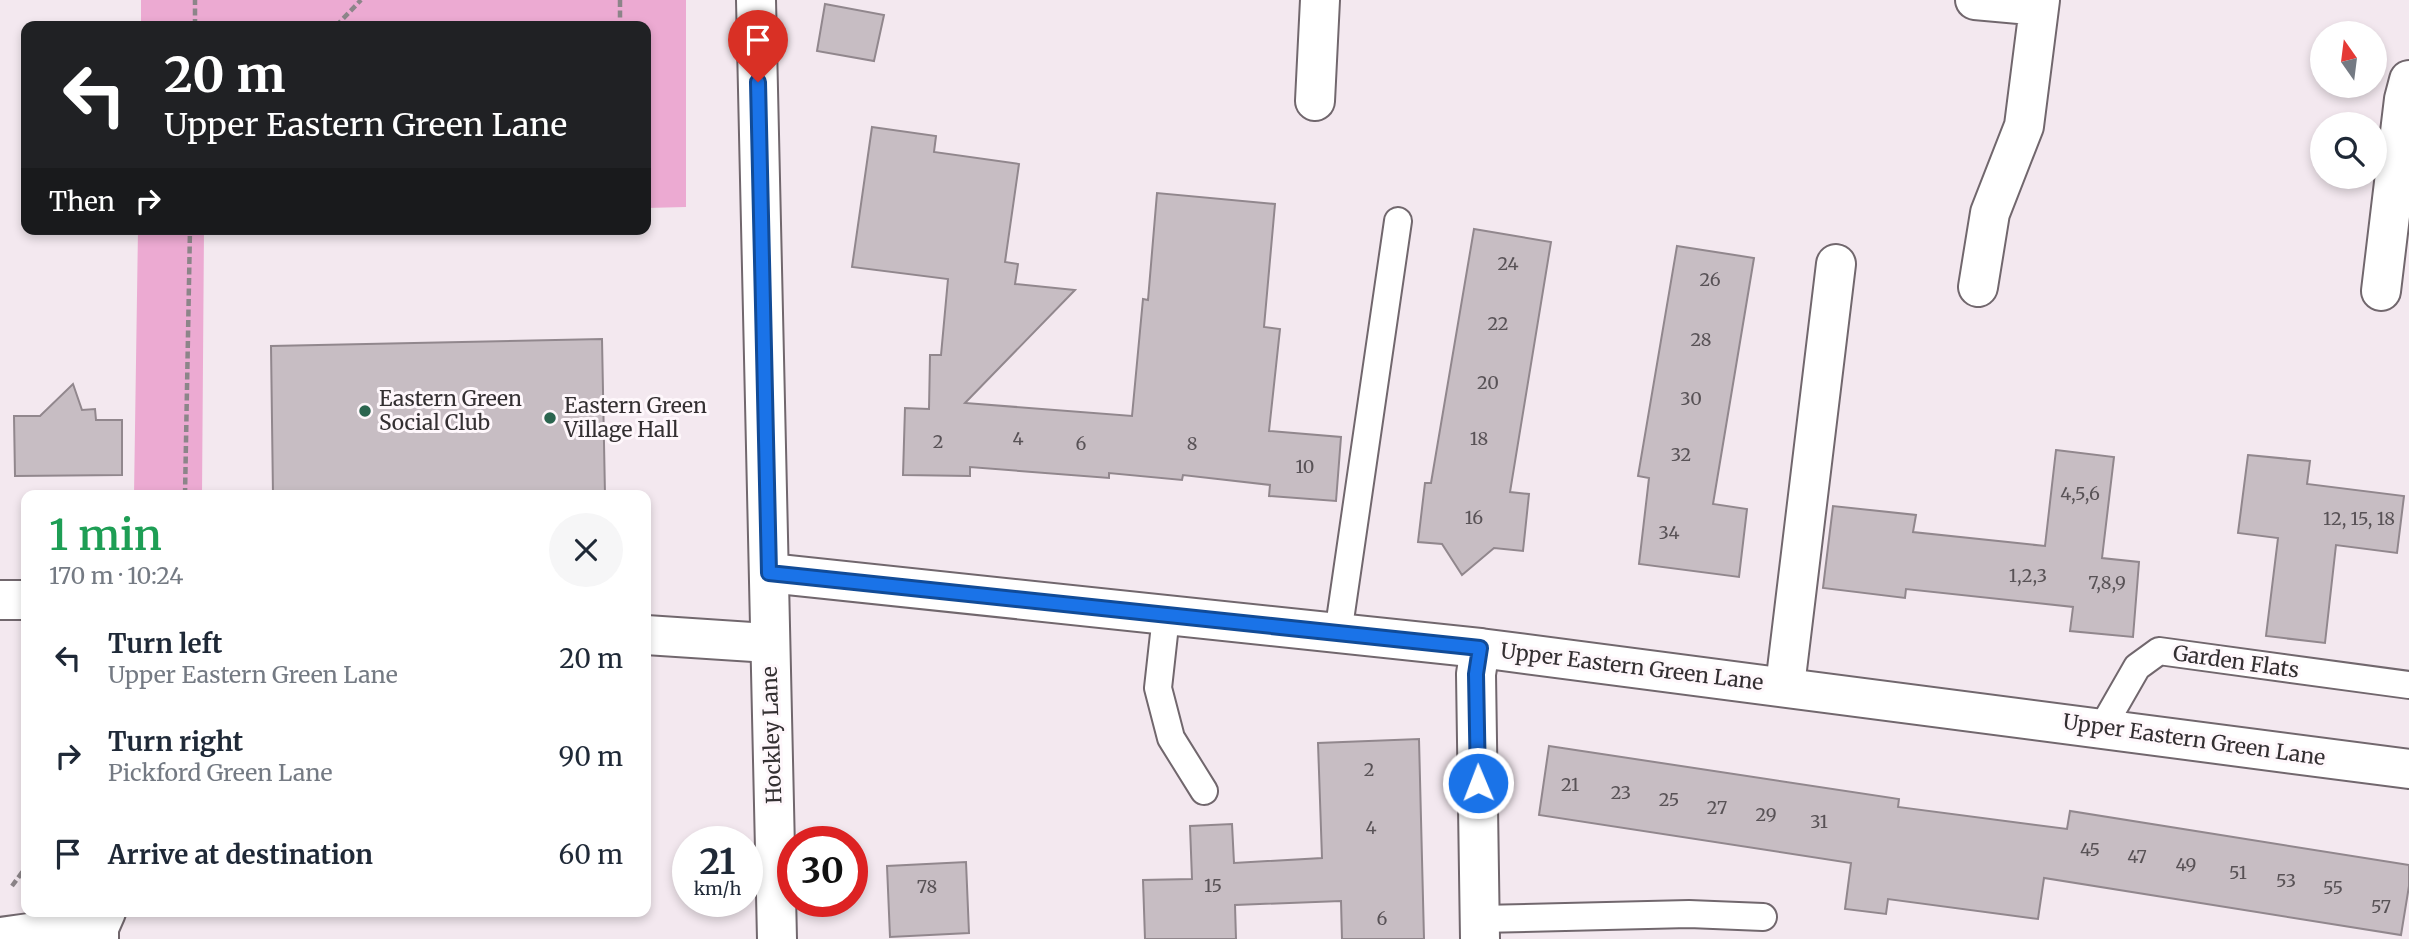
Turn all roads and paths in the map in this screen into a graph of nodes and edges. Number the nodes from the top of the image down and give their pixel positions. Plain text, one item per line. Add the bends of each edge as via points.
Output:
1 (195, 0) edge
2 (361, 0) edge
3 (620, 0) edge
4 (756, 0) edge
5 (1320, 0) edge
6 (1975, 0) edge
7 (2040, 3) edge
8 (195, 21) edge
9 (341, 21) edge
10 (621, 21) edge
11 (2409, 80) edge
12 (1315, 101) dead end
13 (1398, 221) dead end
14 (190, 235) edge
15 (1836, 264) dead end
16 (1978, 287) dead end
17 (2381, 291) dead end
18 (185, 490) edge
19 (769, 573) junction
20 (0, 600) edge
21 (21, 600) edge
22 (1166, 616) junction
23 (1338, 634) junction
24 (651, 635) edge
25 (769, 643) junction
26 (1480, 648) junction
27 (2409, 685) edge
28 (1784, 686) junction
29 (2102, 728) junction
30 (2409, 769) edge
31 (1204, 791) dead end
32 (1763, 917) dead end
33 (101, 926) edge
34 (1480, 929) edge
35 (0, 931) edge
36 (777, 939) edge

1 - 8 path
2 - 9 path
3 - 10 path
4 - 19 street, Hockley Lane
5 - 12 street
6 - 7 street
7 - 16 street via 2024,127 1990,213
11 - 17 street
13 - 23 lane
14 - 18 path
15 - 28 street
19 - 22 street, Upper Eastern Green Lane
19 - 25 street, Hockley Lane
20 - 21 street
22 - 23 street, Upper Eastern Green Lane
22 - 31 lane via 1158,688 1171,738
23 - 26 street, Upper Eastern Green Lane
24 - 25 street
25 - 36 street, Hockley Lane
26 - 28 street, Upper Eastern Green Lane
26 - 34 street via 1476,674
27 - 29 lane, Garden Flats via 2160,651 2137,667
28 - 29 street, Upper Eastern Green Lane
29 - 30 street, Upper Eastern Green Lane
32 - 34 lane via 1689,914
33 - 35 lane

